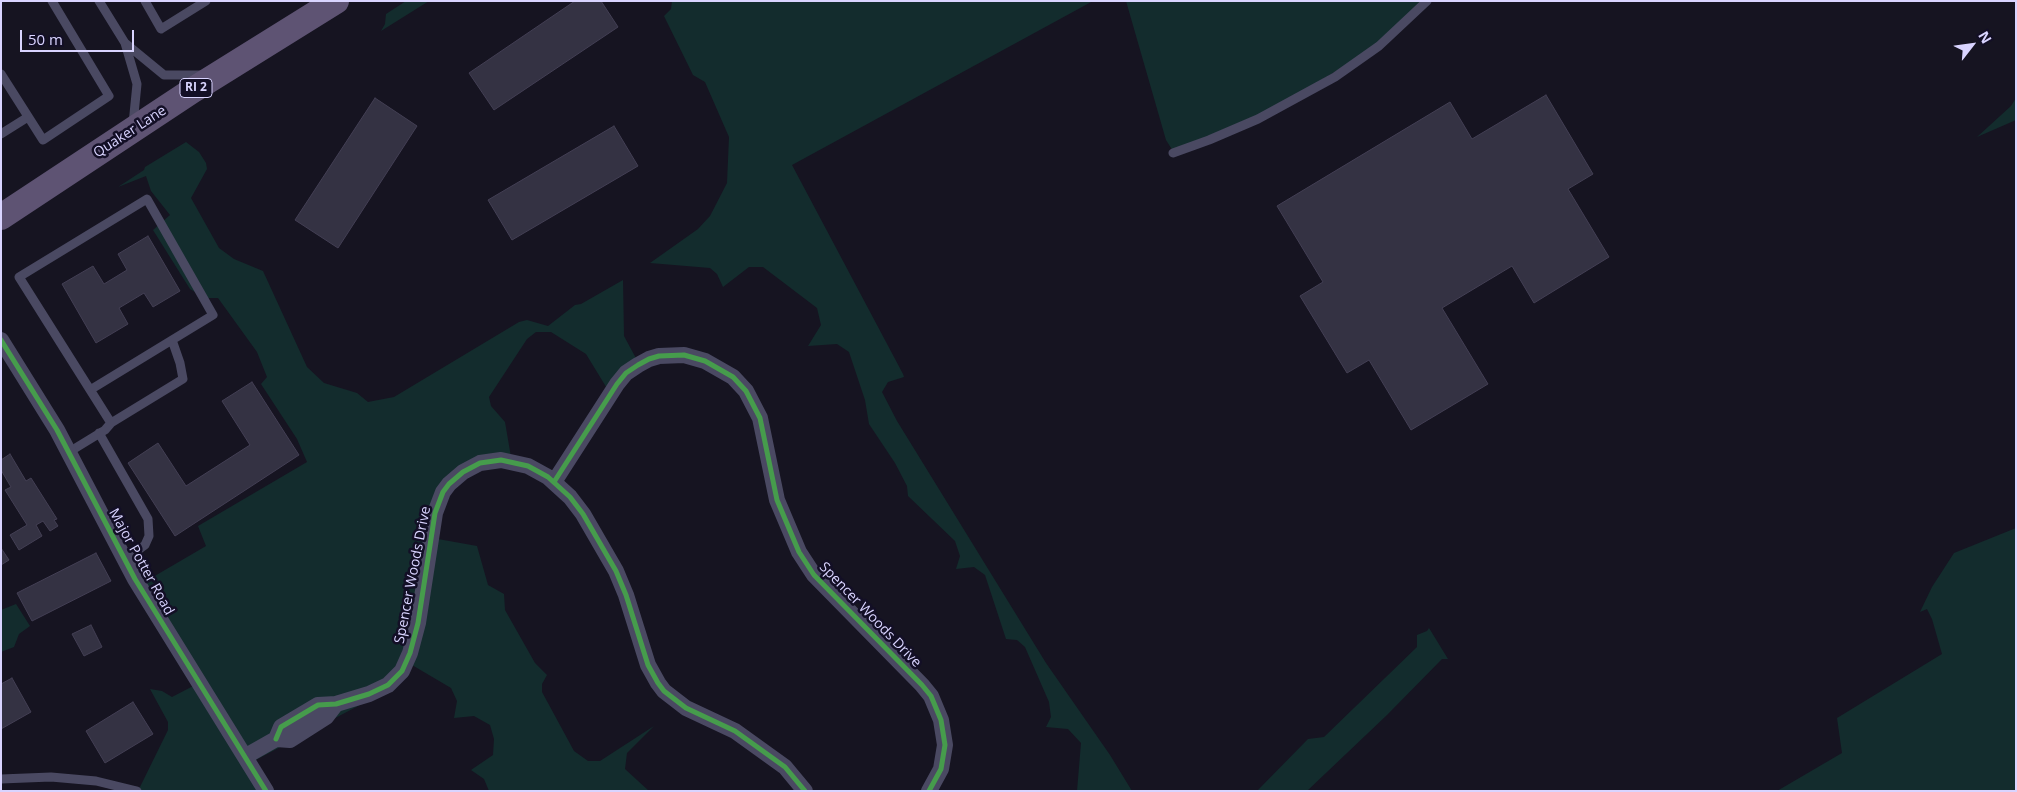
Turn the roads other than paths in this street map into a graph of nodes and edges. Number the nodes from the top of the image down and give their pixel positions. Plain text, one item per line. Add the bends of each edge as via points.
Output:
1 (52, 1) edge
2 (99, 1) edge
3 (144, 1) edge
4 (206, 1) edge
5 (336, 1) edge
6 (1427, 1) edge
7 (125, 43) junction
8 (1, 74) edge
9 (216, 76) junction
10 (28, 117) junction
11 (132, 131) junction
12 (1, 134) edge
13 (1173, 153) dead end
14 (1, 217) edge
15 (1, 340) edge
16 (172, 340) junction
17 (90, 390) junction
18 (111, 423) junction
19 (99, 433) junction
20 (69, 452) junction
21 (554, 482) junction
22 (125, 560) junction
23 (246, 756) junction
24 (1, 779) edge
25 (137, 791) edge
26 (266, 791) edge
27 (805, 791) edge
28 (929, 791) edge

1 - 10 lane via 110,96 43,140
2 - 7 lane
3 - 4 lane via 161,29
5 - 9 main road, Quaker Lane / RI 2
6 - 13 lane via 1380,46 1335,77 1258,119
7 - 9 lane via 164,75
7 - 11 lane via 137,84
8 - 10 lane
9 - 11 main road, Quaker Lane / RI 2
10 - 12 lane
11 - 14 main road, Quaker Lane / RI 2
15 - 20 street, Major Potter Road
16 - 17 lane
16 - 17 lane via 213,315 147,199 20,277
16 - 18 lane via 183,379
17 - 18 lane
18 - 19 lane
19 - 20 lane
19 - 22 lane via 148,519 149,536 145,545
20 - 22 street, Major Potter Road
21 - 23 street, Spencer Woods Drive via 528,466 501,460 480,463 449,484 435,513 418,623 402,671 379,690 336,704 326,717 290,740 276,739
21 - 27 street, Spencer Woods Drive via 577,506 606,552 626,595 645,656 658,683 678,704 735,731 785,767
21 - 28 street, Spencer Woods Drive via 617,384 638,365 659,356 684,355 705,361 733,376 757,409 777,500 799,552 814,574 922,685 936,708 945,745 941,769
22 - 23 street, Major Potter Road
23 - 26 street, Major Potter Road
24 - 25 lane via 51,777 96,781

